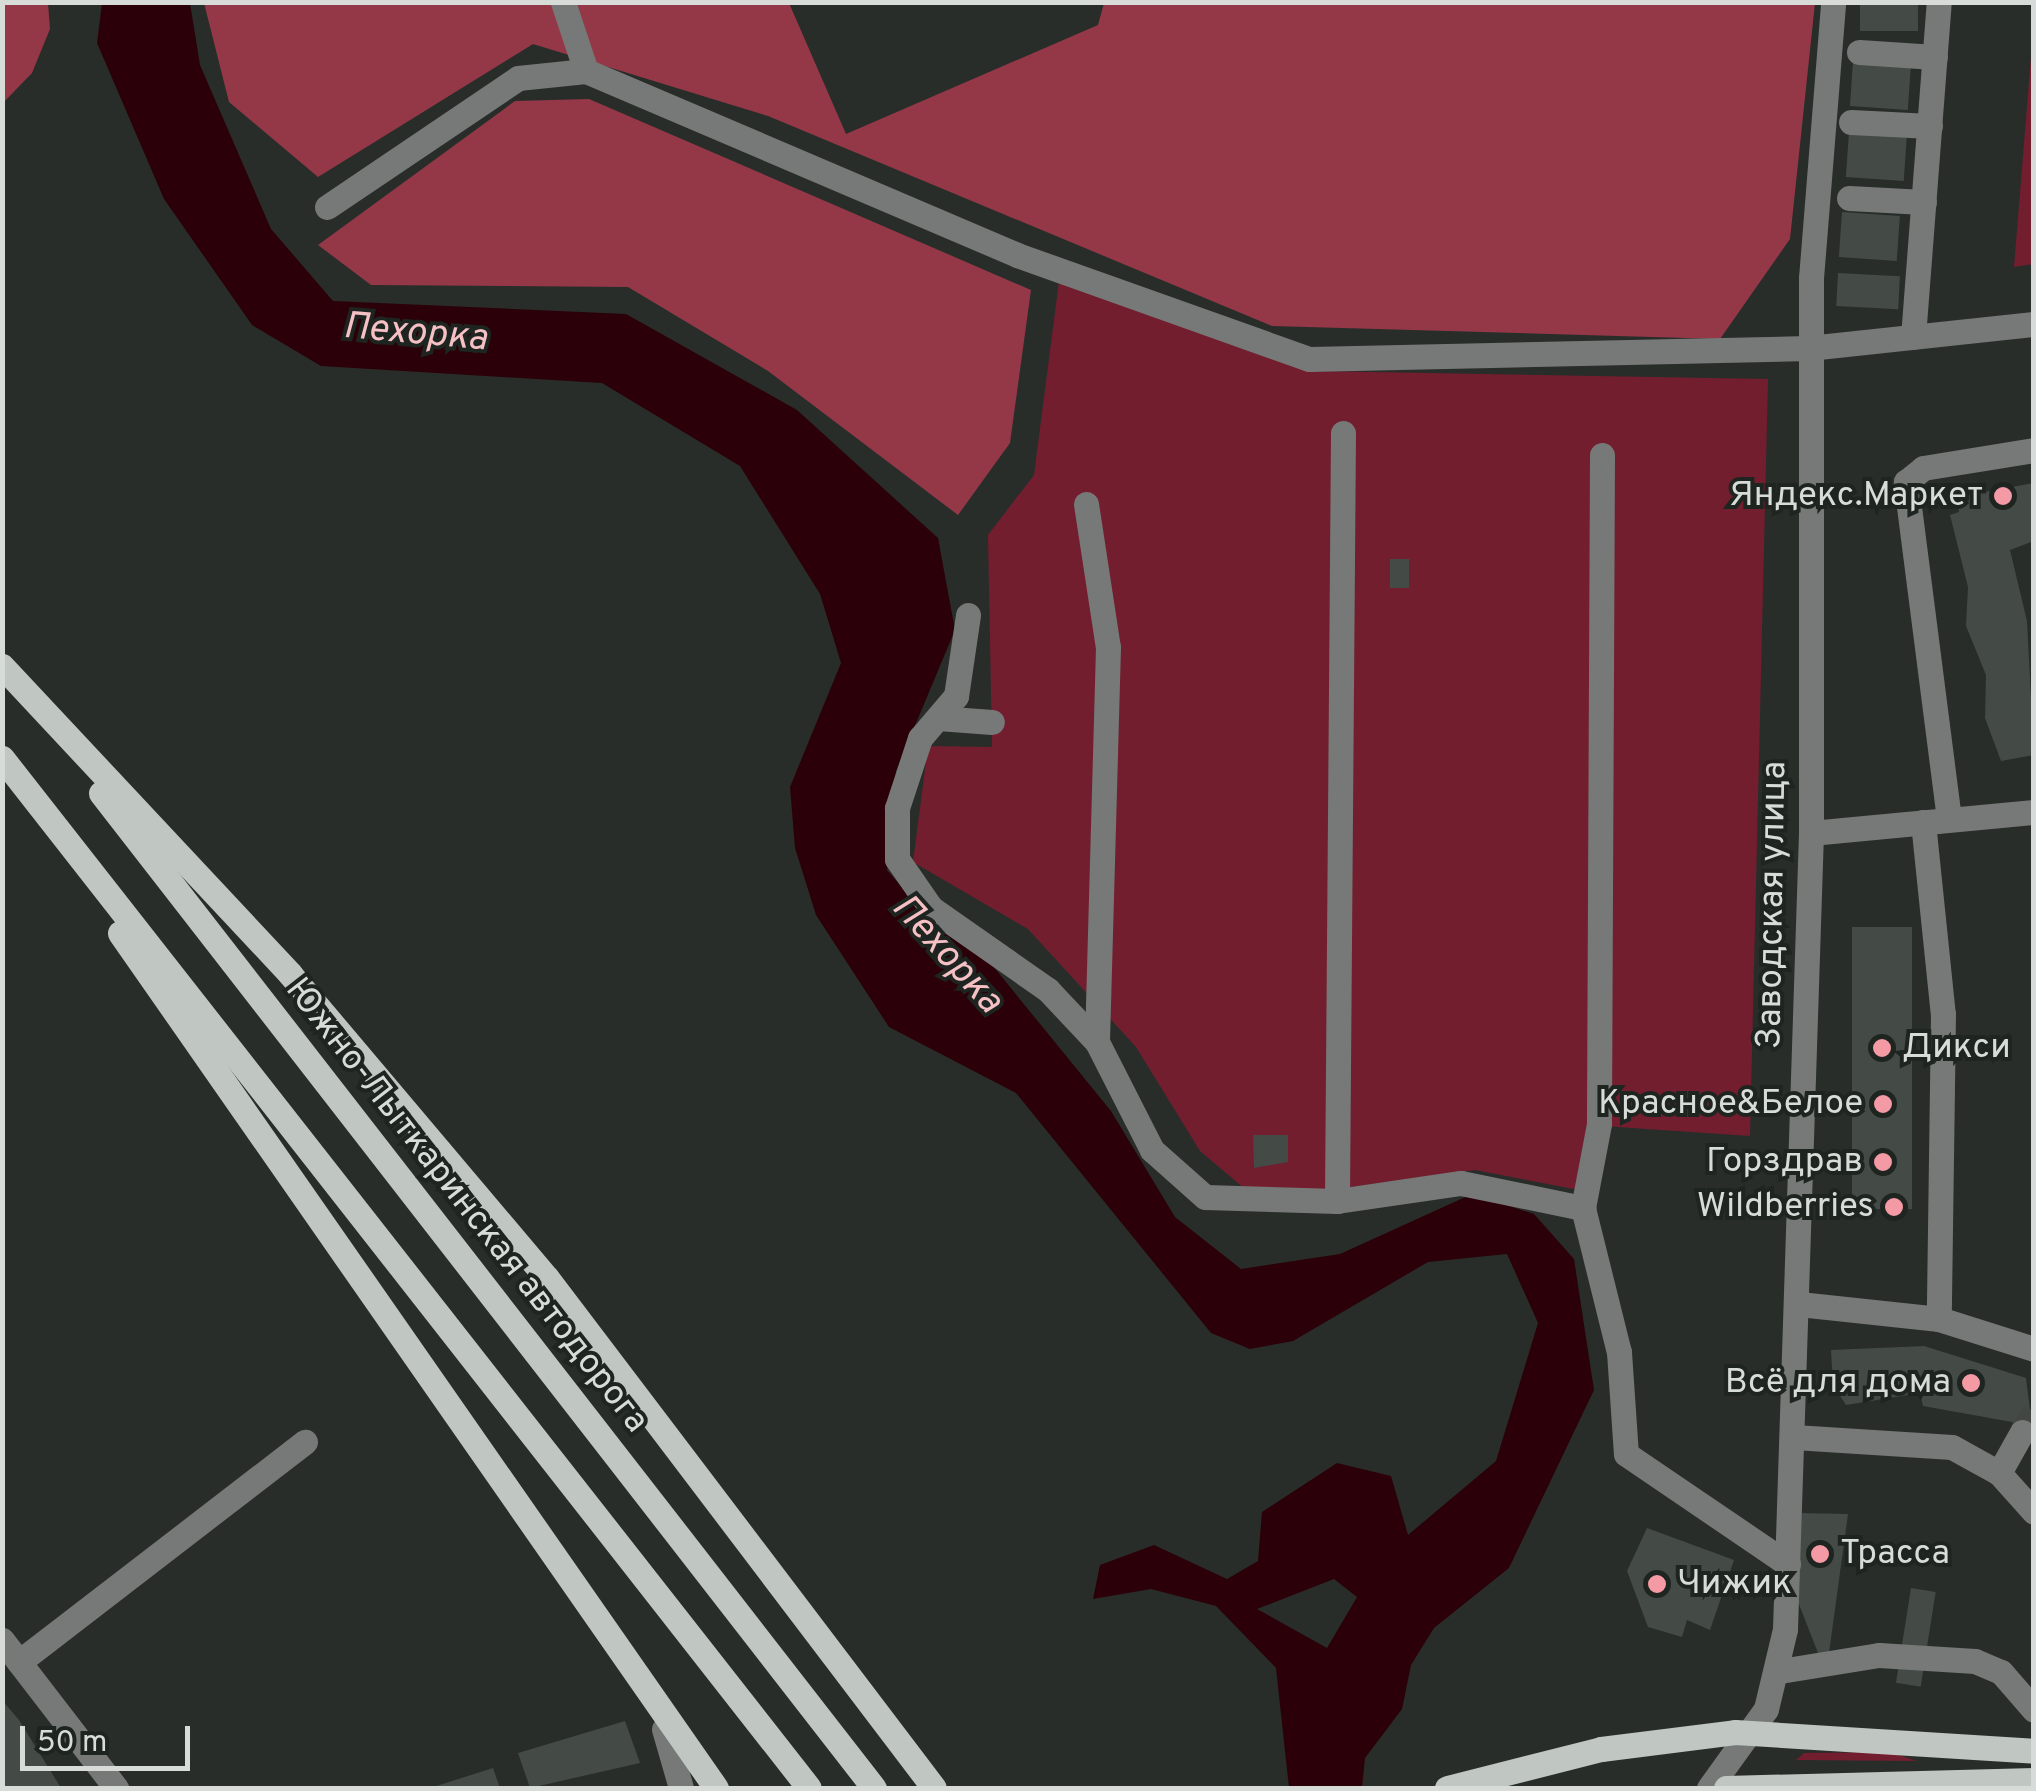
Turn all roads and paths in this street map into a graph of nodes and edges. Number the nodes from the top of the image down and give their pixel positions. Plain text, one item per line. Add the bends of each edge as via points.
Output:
1 (563, 2) edge
2 (1833, 2) edge
3 (1940, 2) edge
4 (1858, 52) dead end
5 (1935, 57) junction
6 (586, 71) junction
7 (1850, 122) dead end
8 (1930, 126) junction
9 (1849, 198) dead end
10 (1924, 202) junction
11 (327, 207) dead end
12 (2034, 324) edge
13 (1913, 337) junction
14 (1809, 348) junction
15 (1343, 433) dead end
16 (2034, 450) edge
17 (1602, 455) dead end
18 (1086, 504) dead end
19 (968, 615) dead end
20 (2, 666) edge
21 (938, 718) junction
22 (992, 722) dead end
23 (2, 761) edge
24 (2034, 812) edge
25 (1936, 820) junction
26 (1810, 833) junction
27 (1097, 1042) junction
28 (1337, 1201) junction
29 (1583, 1208) junction
30 (1800, 1304) junction
31 (1939, 1318) junction
32 (2034, 1349) edge
33 (2022, 1432) tunnel mouth
34 (1794, 1437) junction
35 (305, 1442) dead end
36 (1998, 1473) junction
37 (2034, 1512) edge
38 (1788, 1564) junction
39 (2, 1640) edge
40 (19, 1662) junction
41 (1780, 1671) junction
42 (2034, 1710) edge
43 (664, 1729) dead end
44 (1753, 1731) junction
45 (2034, 1751) edge
46 (2034, 1780) edge
47 (1997, 1784) edge
48 (116, 1788) edge
49 (681, 1788) edge
50 (716, 1788) edge
51 (809, 1788) edge
52 (874, 1788) edge
53 (934, 1788) edge
54 (1447, 1788) edge
55 (1709, 1788) edge
56 (1726, 1788) edge
57 (1734, 1788) edge

1 - 6 street
2 - 14 street, Заводская улица
3 - 5 street
4 - 5 street
5 - 8 street
6 - 11 street via 518,78
6 - 14 street via 1016,255 1309,359
7 - 8 street
8 - 10 street
9 - 10 street
10 - 13 street
12 - 13 street
13 - 14 street
14 - 26 street, Заводская улица
15 - 28 street
16 - 25 street via 1923,468 1906,482
17 - 29 street via 1599,1124
18 - 27 street via 1108,646
19 - 21 street via 956,696
20 - 52 main road, Южно-Лыткаринская автодорога
20 - 53 main road via 290,974 548,1278
21 - 22 street
21 - 27 street via 920,738 897,808 906,881 1048,990
23 - 50 main road
23 - 51 main road
24 - 25 street
25 - 26 street
25 - 31 street via 1943,1014
26 - 30 street, Заводская улица
27 - 28 street via 1152,1150 1205,1196
28 - 29 street via 1461,1183
29 - 38 street via 1620,1352 1626,1454
30 - 31 street
30 - 34 street, Заводская улица
31 - 32 street
33 - 36 street
34 - 36 street via 1905,1438 1952,1447
34 - 38 street, Заводская улица
35 - 40 street
36 - 37 street
38 - 41 street, Заводская улица
39 - 40 street
40 - 48 street
41 - 42 street via 1878,1656 1975,1661 2000,1672
41 - 44 street, Заводская улица
43 - 49 street
44 - 45 main road
44 - 54 main road via 1601,1750
44 - 55 street, Заводская улица
46 - 47 main road
47 - 57 main road
56 - 57 main road

